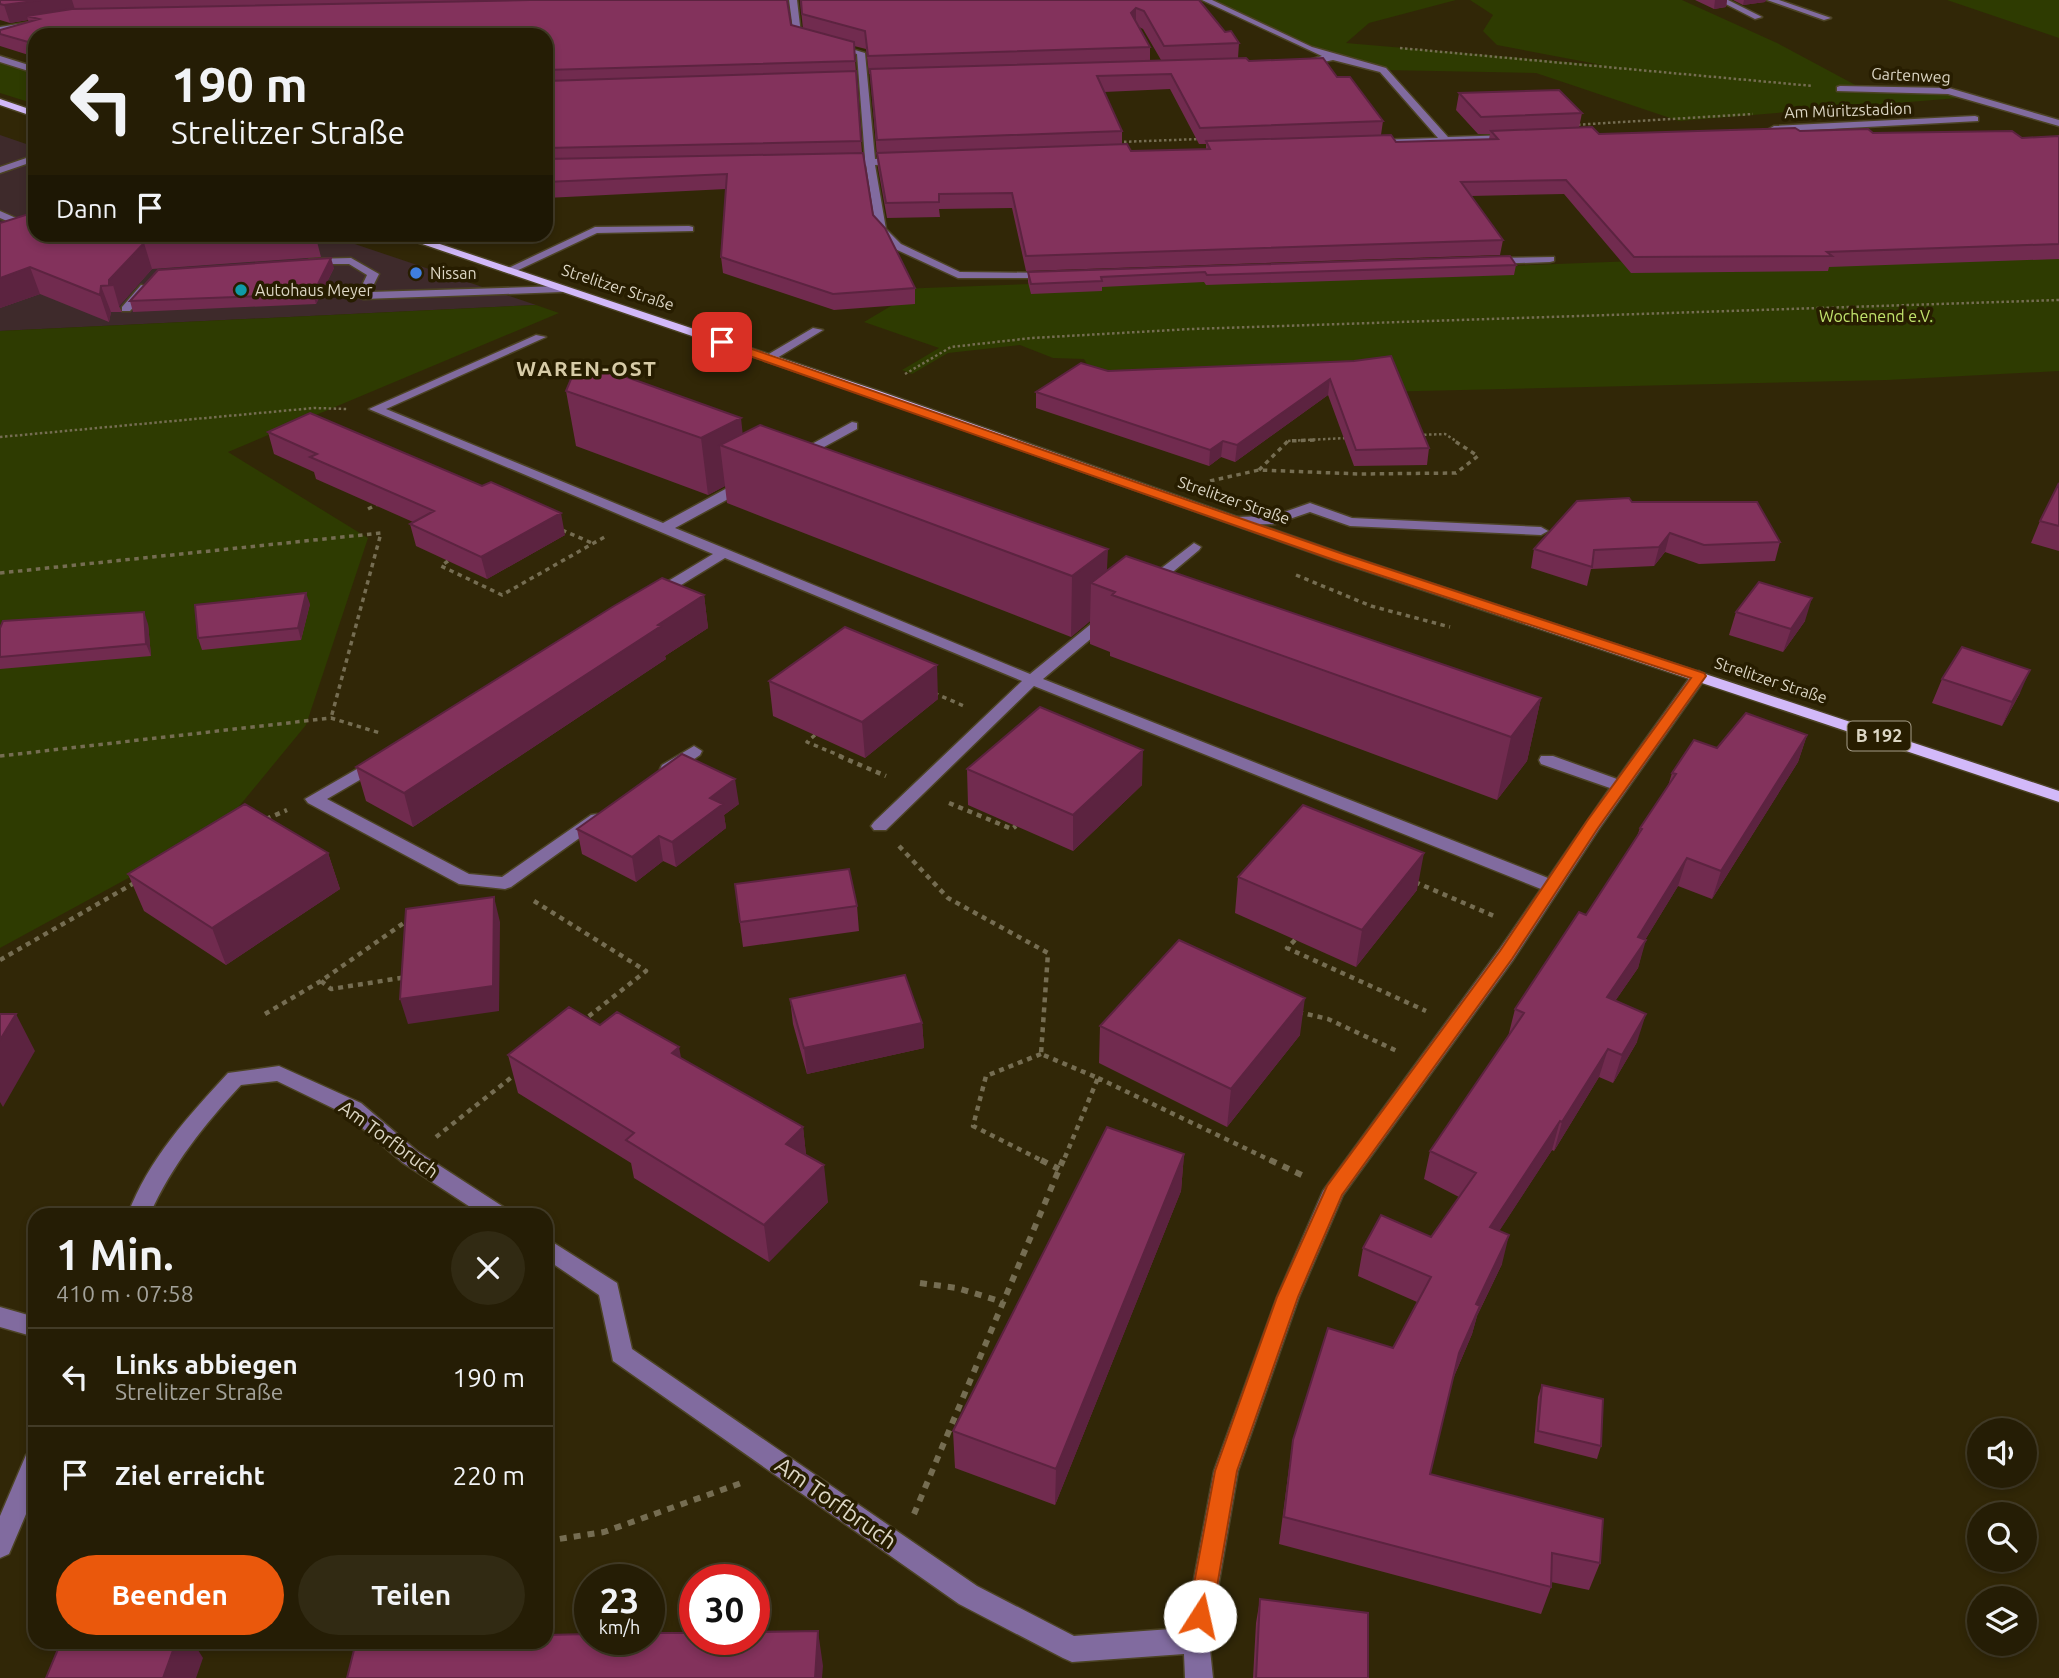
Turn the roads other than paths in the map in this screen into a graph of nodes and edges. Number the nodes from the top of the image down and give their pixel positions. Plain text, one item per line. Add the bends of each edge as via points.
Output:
1 (1206, 0) edge
2 (1722, 0) edge
3 (1771, 0) edge
4 (793, 1) edge
5 (805, 2) edge
6 (779, 3) edge
7 (1758, 17) dead end
8 (1827, 18) dead end
9 (54, 21) edge
10 (0, 29) edge
11 (1333, 57) junction
12 (0, 59) edge
13 (1288, 61) edge
14 (1299, 65) edge
15 (28, 68) edge
16 (865, 78) junction
17 (878, 78) edge
18 (853, 80) edge
19 (1840, 89) road end
20 (0, 102) edge
21 (28, 112) edge
22 (1975, 119) dead end
23 (2059, 123) edge
24 (1766, 129) edge
25 (1529, 137) edge
26 (1445, 140) junction
27 (1363, 143) edge
28 (28, 160) edge
29 (911, 160) edge
30 (870, 162) junction
31 (830, 163) edge
32 (0, 170) edge
33 (0, 214) edge
34 (28, 221) edge
35 (21, 223) junction
36 (689, 229) dead end
37 (0, 231) edge
38 (422, 242) edge
39 (1550, 259) dead end
40 (1482, 261) edge
41 (297, 263) edge
42 (508, 271) junction
43 (157, 274) edge
44 (1059, 275) edge
45 (562, 289) junction
46 (126, 309) dead end
47 (817, 330) dead end
48 (540, 337) dead end
49 (768, 358) junction
50 (852, 426) dead end
51 (786, 462) edge
52 (764, 474) edge
53 (1236, 521) junction
54 (664, 528) junction
55 (1541, 531) dead end
56 (1194, 547) dead end
57 (724, 553) junction
58 (637, 606) edge
59 (1699, 676) junction
60 (1032, 680) junction
61 (411, 743) edge
62 (694, 751) dead end
63 (1547, 760) dead end
64 (650, 782) edge
65 (1620, 786) junction
66 (2059, 797) edge
67 (616, 805) edge
68 (880, 826) road end
69 (1550, 886) junction
70 (142, 1208) edge
71 (488, 1208) edge
72 (553, 1252) edge
73 (0, 1317) edge
74 (28, 1325) edge
75 (28, 1480) edge
76 (0, 1546) edge
77 (1196, 1640) junction
78 (1199, 1678) edge

1 - 11 street
2 - 7 street
3 - 8 street
4 - 5 street
4 - 6 street
4 - 16 street via 797,35 861,53
9 - 10 street
11 - 13 street
11 - 14 street
11 - 26 street via 1382,69
12 - 15 street
16 - 17 street
16 - 18 street
16 - 30 street
19 - 23 street, Gartenweg via 1949,91
20 - 21 main road
22 - 24 street, Am Müritzstadion
25 - 26 street
26 - 27 street
28 - 32 street
29 - 30 street
30 - 31 street
30 - 44 street via 881,230 897,246 958,275
33 - 35 street
34 - 35 street
35 - 37 street
36 - 42 street via 595,230
38 - 42 main road, Strelitzer Straße / B 192
39 - 40 street
41 - 45 street via 351,261 373,274 363,296
42 - 45 main road, Strelitzer Straße / B 192
43 - 46 street
45 - 49 main road, Strelitzer Straße / B 192
47 - 49 street
48 - 54 street via 375,410
49 - 53 main road, Strelitzer Straße / B 192
50 - 51 street
52 - 54 street
53 - 55 street via 1275,520 1310,507 1350,522
53 - 59 main road, Strelitzer Straße / B 192
54 - 57 street
56 - 60 street
57 - 58 street
57 - 60 street
59 - 65 street
59 - 66 main road, Strelitzer Straße / B 192
60 - 68 street
60 - 69 street
61 - 67 street via 314,799 465,880 505,883
62 - 64 street
63 - 65 street
65 - 69 street
69 - 77 street via 1334,1191 1288,1297 1226,1471
70 - 71 street, Am Torfbruch via 154,1178 190,1126 235,1078 279,1073 354,1109 410,1157
72 - 77 street, Am Torfbruch via 609,1290 621,1354 968,1595 1072,1649
73 - 74 street
75 - 76 street
77 - 78 street

